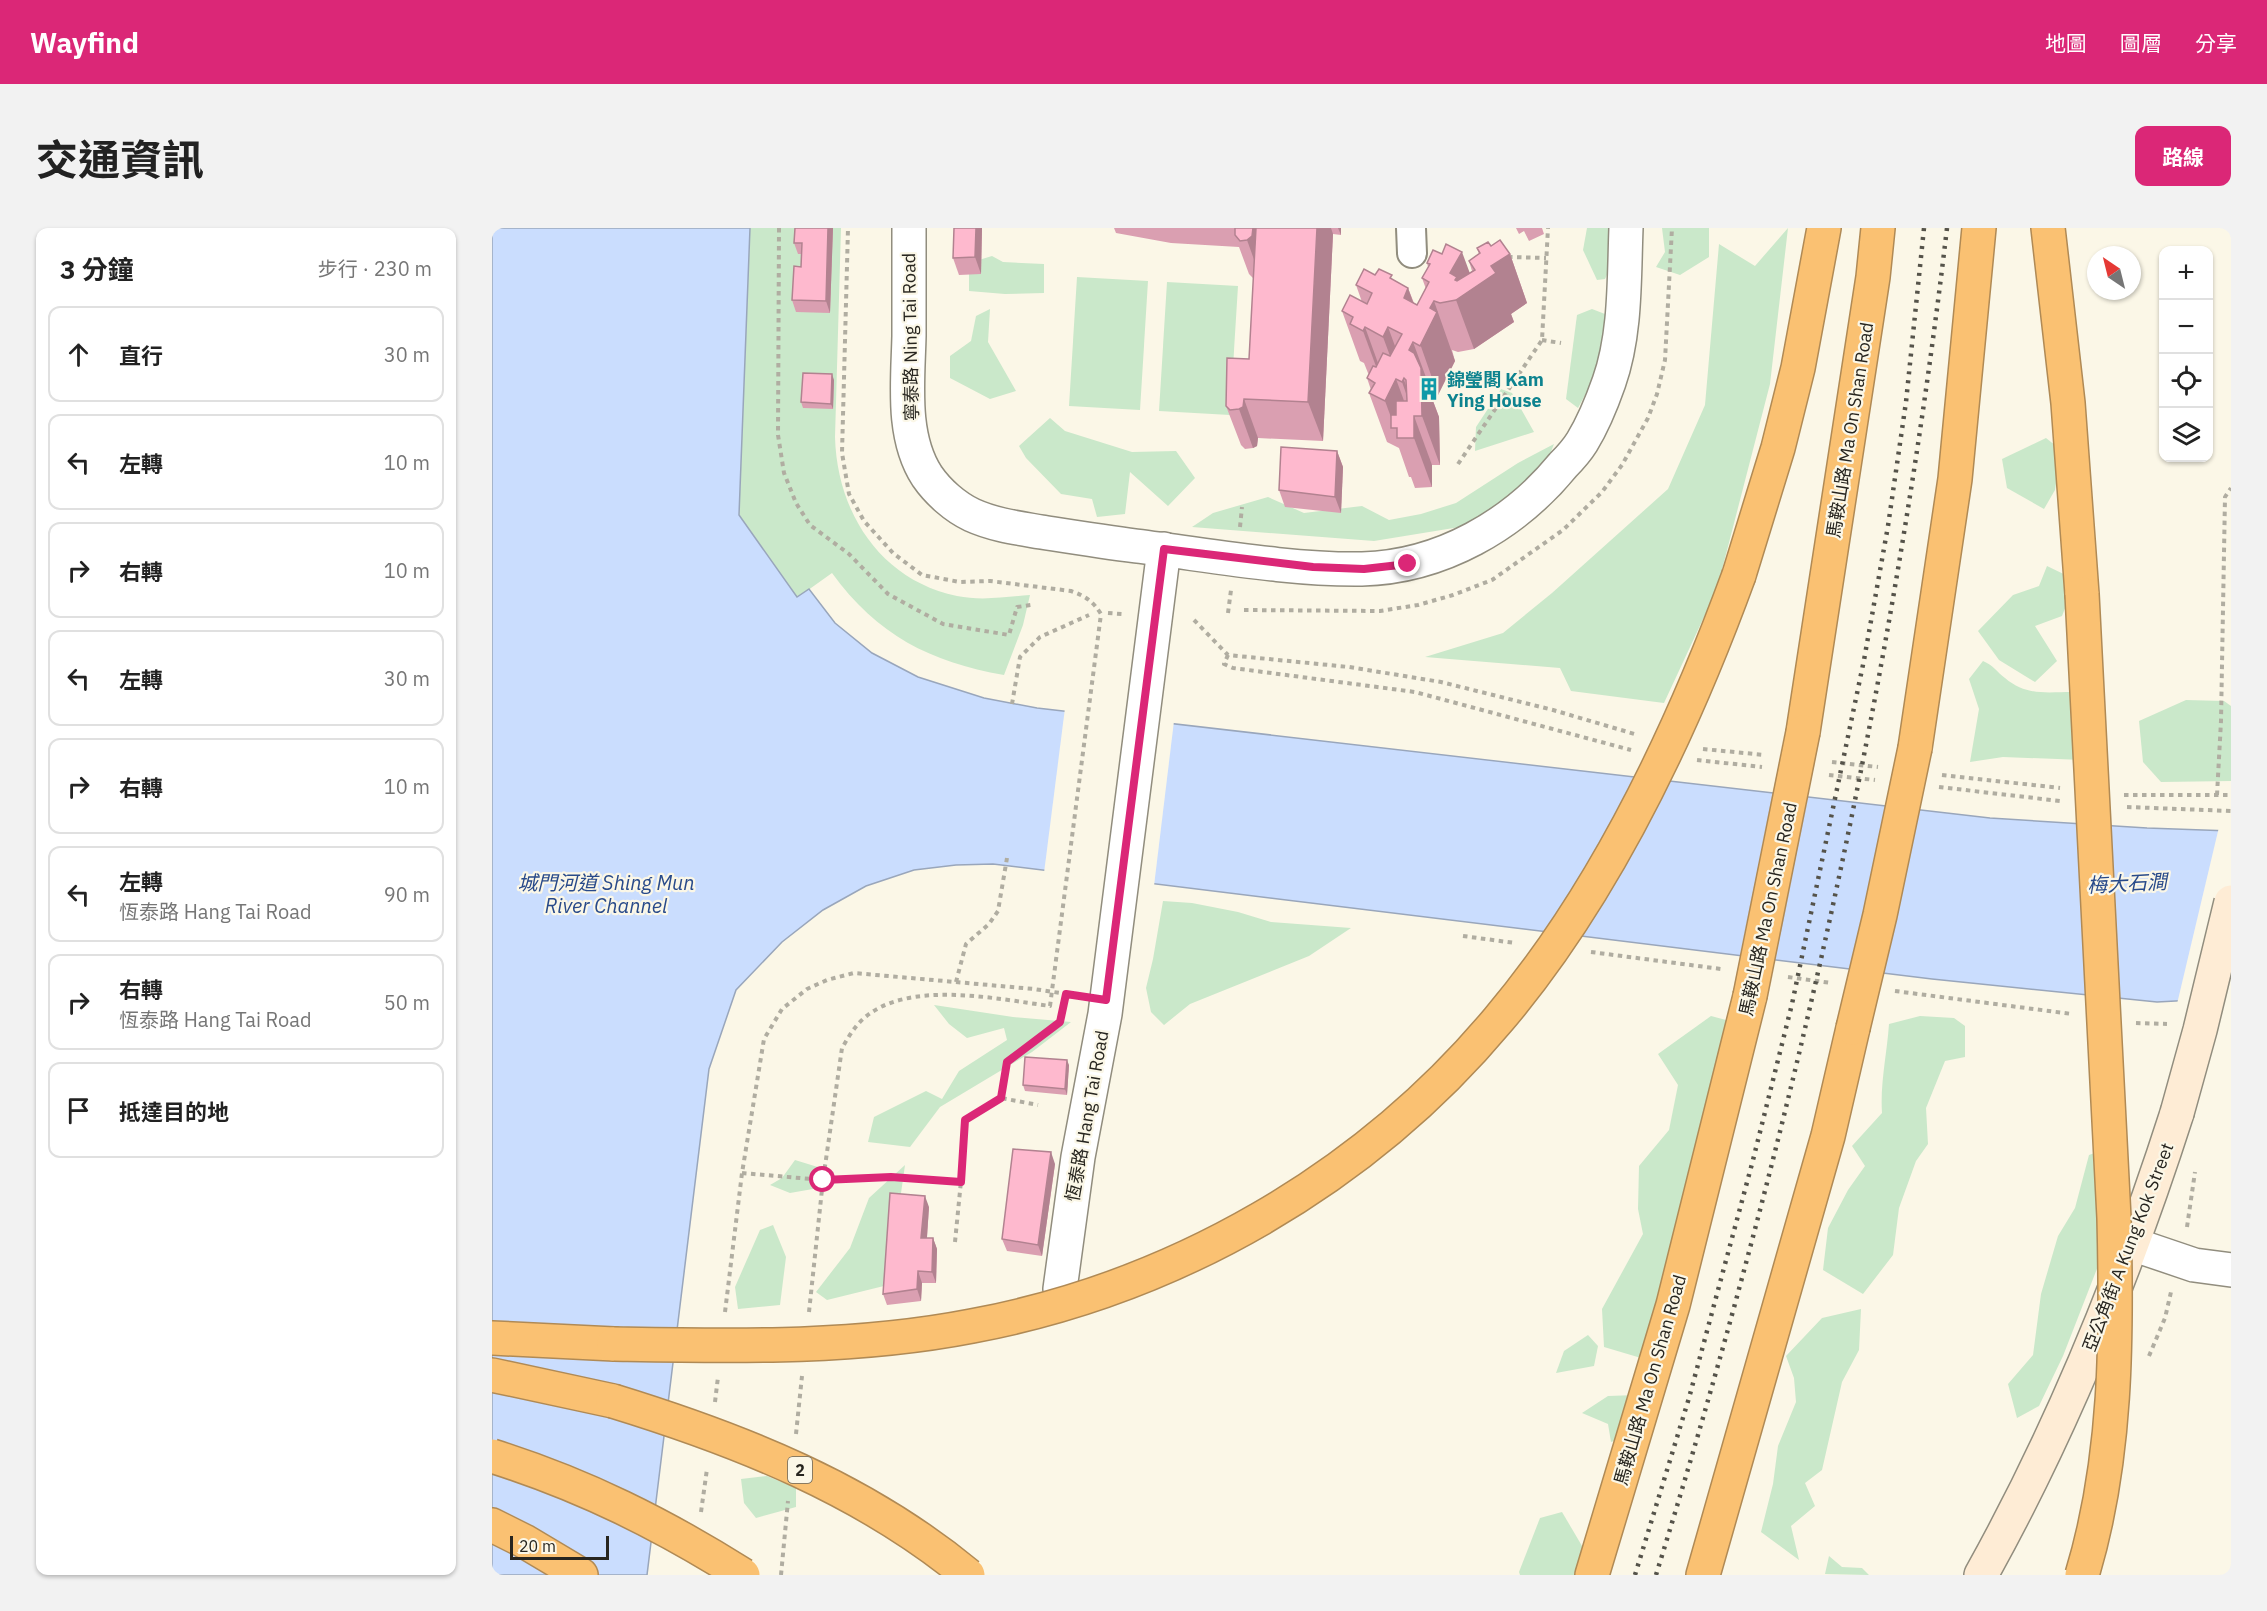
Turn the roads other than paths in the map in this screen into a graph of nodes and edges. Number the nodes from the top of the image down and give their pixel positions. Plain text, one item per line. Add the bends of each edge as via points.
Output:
1 (909, 228) edge
2 (1626, 228) edge
3 (1824, 228) edge
4 (1878, 228) edge
5 (1979, 228) edge
6 (2048, 228) edge
7 (1164, 549) junction
8 (2231, 902) edge
9 (2133, 1244) junction
10 (2231, 1270) edge
11 (1060, 1289) dead end
12 (492, 1338) edge
13 (492, 1375) edge
14 (492, 1456) edge
15 (492, 1525) edge
16 (581, 1575) edge
17 (743, 1575) edge
18 (968, 1575) edge
19 (1592, 1575) edge
20 (1703, 1575) edge
21 (1981, 1575) edge
22 (2082, 1575) edge

1 - 7 street, 寧泰路 Ning Tai Road via 908,415 914,448 927,476 946,498 971,515 1001,525
2 - 7 street via 1621,322 1610,381 1581,444 1549,483 1513,515 1447,551 1408,564 1364,569 1313,567
3 - 12 highway, bridge via 1798,368 1739,575 1704,666 1649,783 1590,891 1499,1019 1434,1088 1365,1148 1278,1208 1195,1253 1060,1306 969,1327 798,1345 614,1344
4 - 19 highway, 馬鞍山路 Ma On Shan Road, bridge via 1803,732 1750,996 1673,1305
5 - 20 highway, bridge via 1955,479 1915,748 1828,1136
6 - 22 highway, bridge via 2068,403 2082,594 2114,1218 2112,1408 2101,1494
7 - 11 street, 恆泰路 Hang Tai Road via 1119,911
8 - 9 main road, 亞公角街 A Kung Kok Street, bridge via 2177,1113
9 - 10 street via 2194,1265
9 - 21 main road, 亞公角街 A Kung Kok Street via 2033,1478
13 - 18 highway, 2, bridge via 613,1401 778,1459 871,1507
14 - 17 highway, bridge via 603,1497
15 - 16 highway

